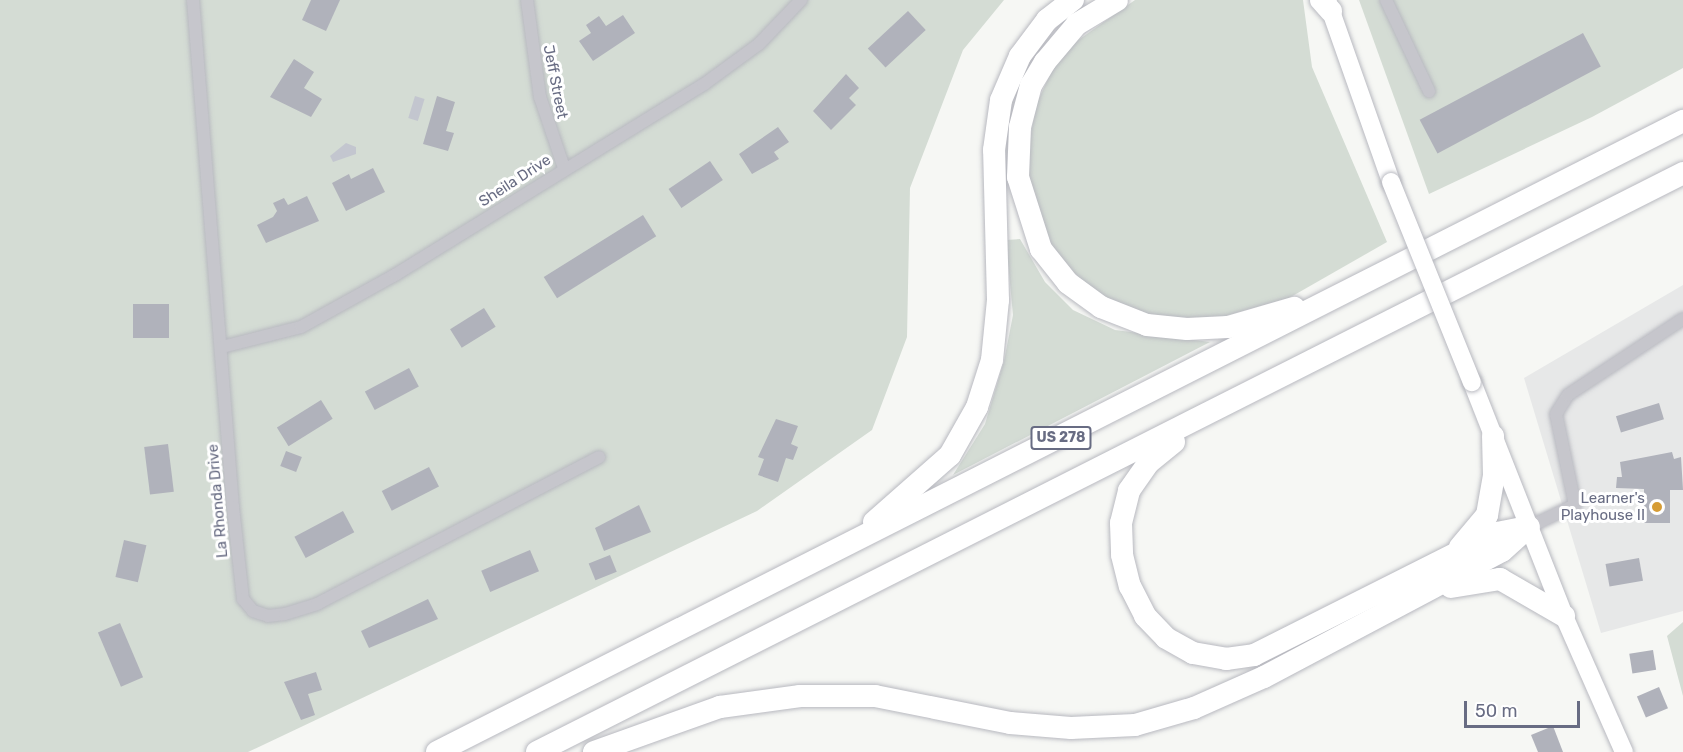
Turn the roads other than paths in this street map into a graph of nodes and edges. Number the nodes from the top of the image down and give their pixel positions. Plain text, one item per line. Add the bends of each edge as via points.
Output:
1 (193, 0) edge
2 (527, 0) edge
3 (801, 0) edge
4 (1073, 0) edge
5 (1117, 0) edge
6 (1386, 0) edge
7 (1326, 4) edge
8 (1430, 91) dead end
9 (1683, 122) edge
10 (564, 168) junction
11 (1683, 173) edge
12 (1344, 294) junction
13 (1683, 318) edge
14 (222, 347) junction
15 (1203, 417) junction
16 (1493, 436) junction
17 (599, 457) dead end
18 (1529, 527) junction
19 (844, 547) junction
20 (1442, 562) junction
21 (1424, 595) junction
22 (1564, 616) junction
23 (437, 752) edge
24 (537, 752) edge
25 (594, 752) edge
26 (1624, 752) edge

1 - 14 street, La Rhonda Drive
2 - 10 street, Jeff Street via 540,97
3 - 10 street, Sheila Drive via 759,44 703,85
4 - 19 highway via 1047,20 1020,56 1001,100 994,150 998,300 992,360 977,407 950,454
5 - 12 highway via 1077,24 1031,85 1020,127 1018,177 1041,249 1068,283 1101,307 1147,325 1186,329 1228,327
6 - 8 street
7 - 16 main road, bridge via 1391,182
9 - 12 highway, US 278
10 - 14 street, Sheila Drive via 336,310 292,330
11 - 15 highway, US 278
12 - 19 highway, US 278
13 - 18 street via 1568,395 1556,414 1575,505
14 - 17 street, La Rhonda Drive via 243,599 253,611 268,616 317,604
15 - 20 highway via 1149,462 1129,491 1121,523 1122,555 1130,585 1145,616 1166,638 1193,653 1226,659 1254,655
15 - 24 highway, US 278
16 - 18 main road
16 - 20 highway via 1494,476 1487,515 1472,536
18 - 20 highway via 1497,533
18 - 21 highway via 1502,551
18 - 22 main road
19 - 23 highway, US 278
21 - 22 highway via 1465,583 1500,579
21 - 25 highway via 1264,677 1194,708 1135,725 1061,727 1011,723 875,696 800,696 720,707
22 - 26 main road

